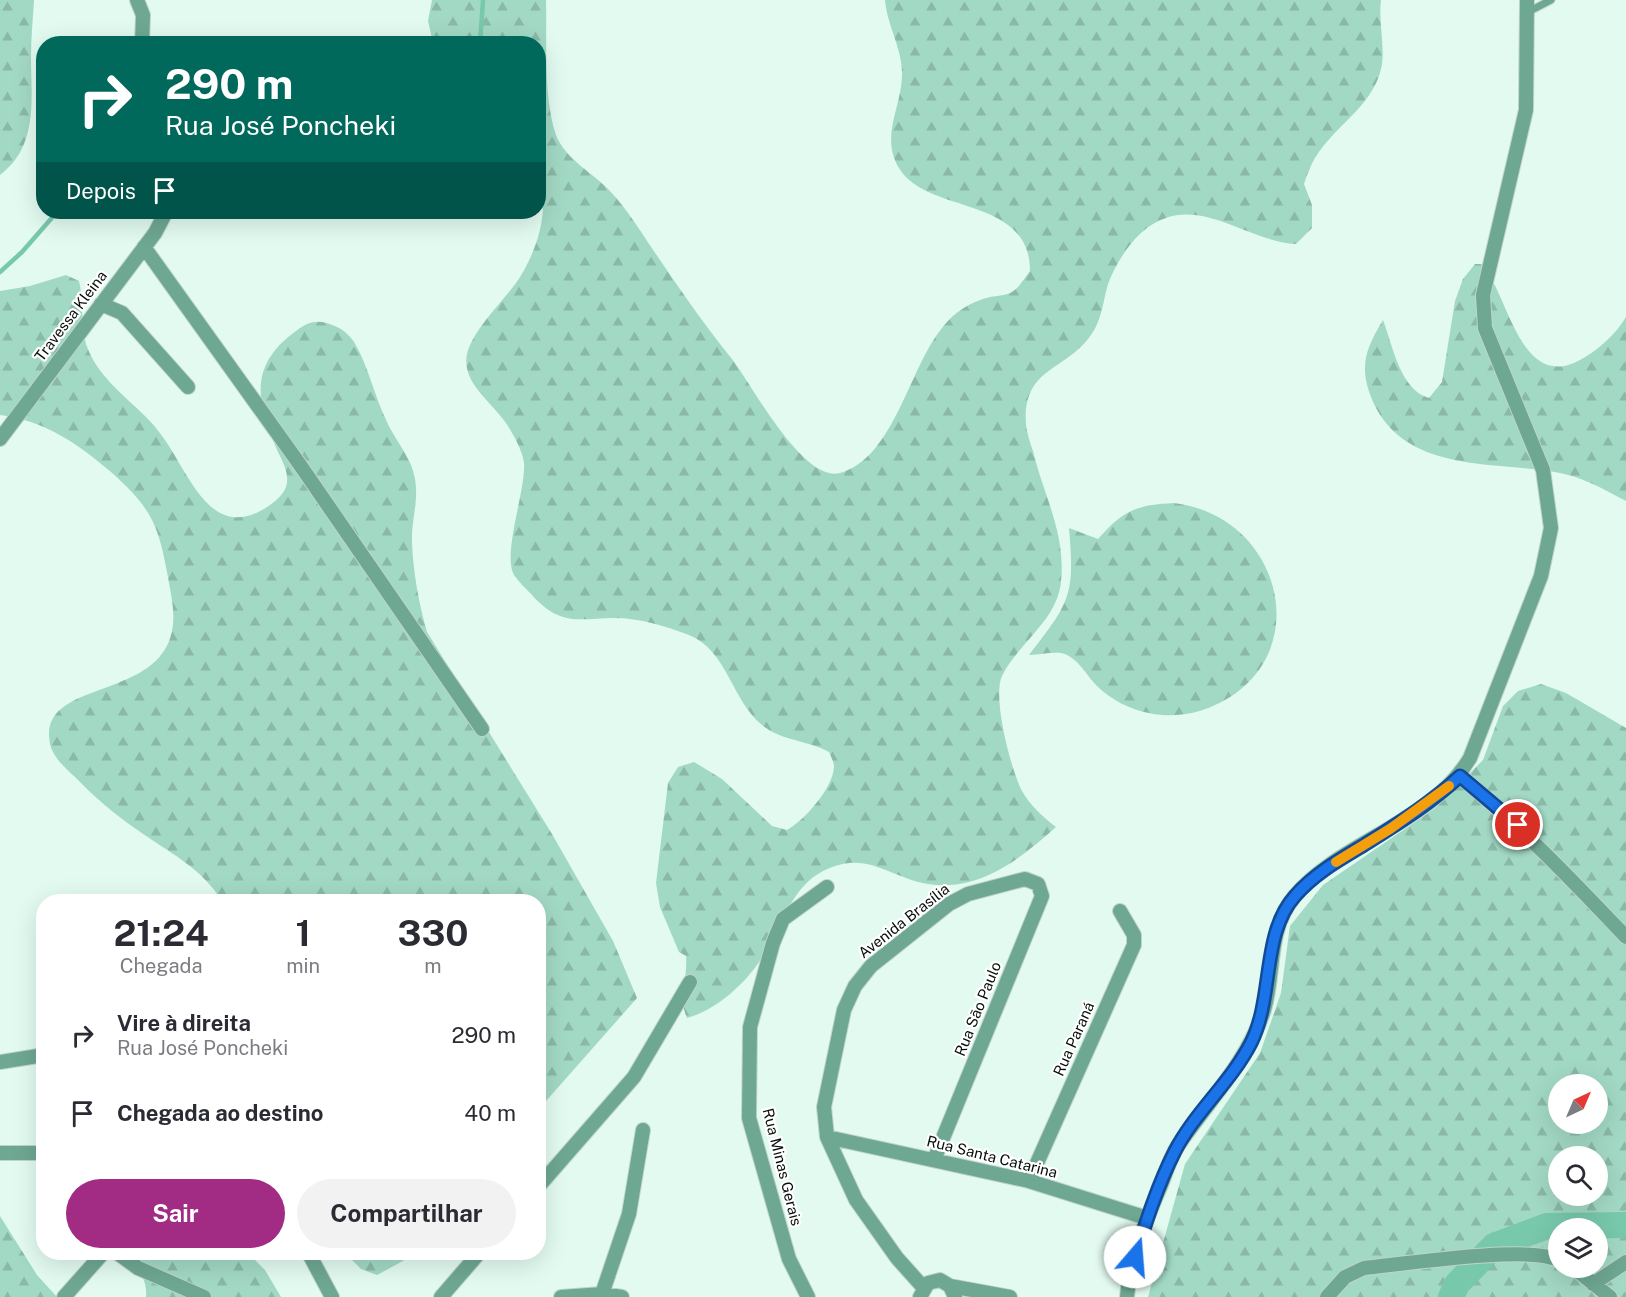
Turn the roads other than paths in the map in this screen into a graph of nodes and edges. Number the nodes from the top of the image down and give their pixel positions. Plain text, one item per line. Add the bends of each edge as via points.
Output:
1 (137, 0) edge
2 (1551, 0) edge
3 (1527, 7) edge
4 (142, 36) edge
5 (162, 219) edge
6 (144, 247) junction
7 (101, 304) junction
8 (188, 387) dead end
9 (0, 439) edge
10 (482, 729) dead end
11 (1460, 776) junction
12 (1025, 879) joint
13 (826, 887) dead end
14 (1120, 911) dead end
15 (1626, 937) edge
16 (690, 982) dead end
17 (36, 1056) edge
18 (0, 1062) edge
19 (643, 1130) dead end
20 (827, 1137) junction
21 (0, 1153) edge
22 (36, 1155) edge
23 (934, 1160) junction
24 (546, 1178) edge
25 (1029, 1181) junction
26 (1147, 1218) junction
27 (1548, 1256) edge
28 (97, 1260) edge
29 (127, 1260) edge
30 (312, 1260) edge
31 (473, 1260) edge
32 (1626, 1262) edge
33 (1586, 1278) edge
34 (1593, 1284) junction
35 (922, 1292) edge
36 (953, 1292) edge
37 (602, 1294) junction
38 (64, 1297) edge
39 (204, 1297) edge
40 (332, 1297) edge
41 (441, 1297) edge
42 (561, 1297) edge
43 (622, 1297) edge
44 (808, 1297) edge
45 (1010, 1297) edge
46 (1127, 1297) edge
47 (1327, 1297) edge
48 (1611, 1297) edge

1 - 4 street via 143,15
2 - 3 lane
3 - 11 street via 1526,110 1483,295 1485,328 1543,470 1551,528 1541,576
5 - 6 street, Travessa Kleina
6 - 7 street, Travessa Kleina
6 - 10 street
7 - 8 street via 122,313
7 - 9 street, Travessa Kleina
11 - 15 street via 1551,857
11 - 26 street via 1390,829 1311,879 1292,898 1276,928 1264,1008 1251,1043 1175,1150
12 - 20 street, Avenida Brasília via 968,894 949,904 871,966 855,986 844,1010 824,1107
12 - 23 street, Rua São Paulo via 1038,884 1042,896
13 - 44 street, Rua Minas Gerais via 783,919 750,1027 749,1118 789,1259
14 - 25 street, Rua Paraná via 1134,935 1134,945
16 - 24 street via 634,1077
17 - 18 street
19 - 37 street via 629,1214
20 - 23 street, Rua Santa Catarina
20 - 35 street, Avenida Brasília via 856,1200
21 - 22 street
23 - 25 street, Rua Santa Catarina
25 - 26 street, Rua Santa Catarina
26 - 46 street via 1128,1277
27 - 47 street via 1518,1254 1364,1268 1345,1277
28 - 38 street
29 - 39 street
30 - 40 street
31 - 41 street
32 - 34 street
33 - 34 street
34 - 48 street
35 - 36 street via 940,1280
36 - 45 street
37 - 42 street
37 - 43 street

